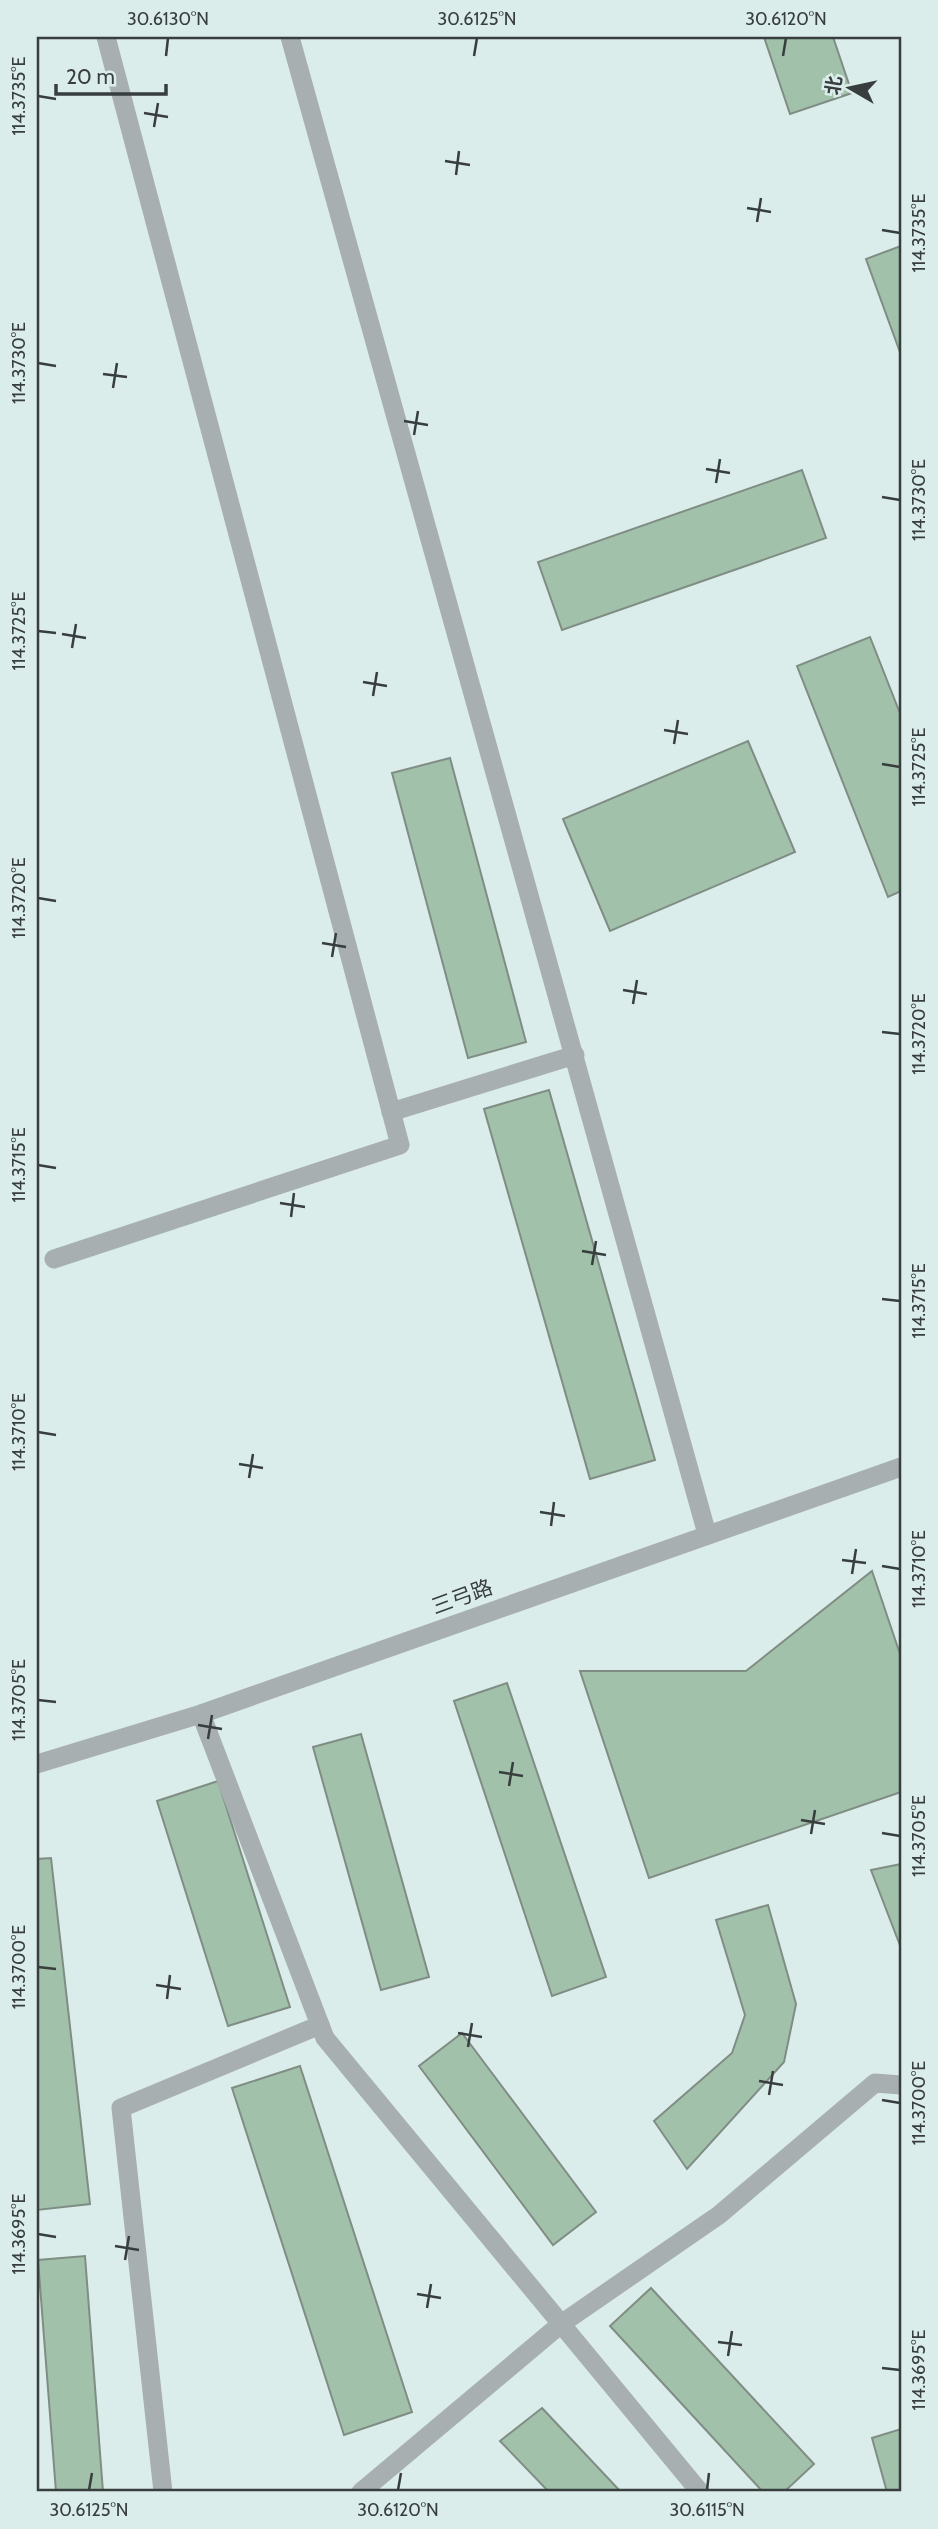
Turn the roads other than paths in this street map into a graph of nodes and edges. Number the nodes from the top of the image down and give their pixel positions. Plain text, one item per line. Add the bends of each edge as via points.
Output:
1 (106, 37) edge
2 (290, 37) edge
3 (575, 1055) junction
4 (391, 1112) junction
5 (54, 1259) dead end
6 (901, 1467) edge
7 (707, 1534) junction
8 (201, 1714) junction
9 (37, 1765) edge
10 (320, 2025) junction
11 (901, 2085) edge
12 (561, 2324) junction
13 (163, 2492) edge
14 (361, 2492) edge
15 (700, 2492) edge

1 - 4 street
2 - 3 street
3 - 4 street
3 - 7 street
4 - 5 street via 400,1145
6 - 7 street, 三弓路
7 - 8 street, 三弓路
8 - 9 street, 三弓路
8 - 10 street
10 - 12 street via 325,2038
10 - 13 street via 121,2108
11 - 12 street via 875,2083 719,2214
12 - 14 street
12 - 15 street

